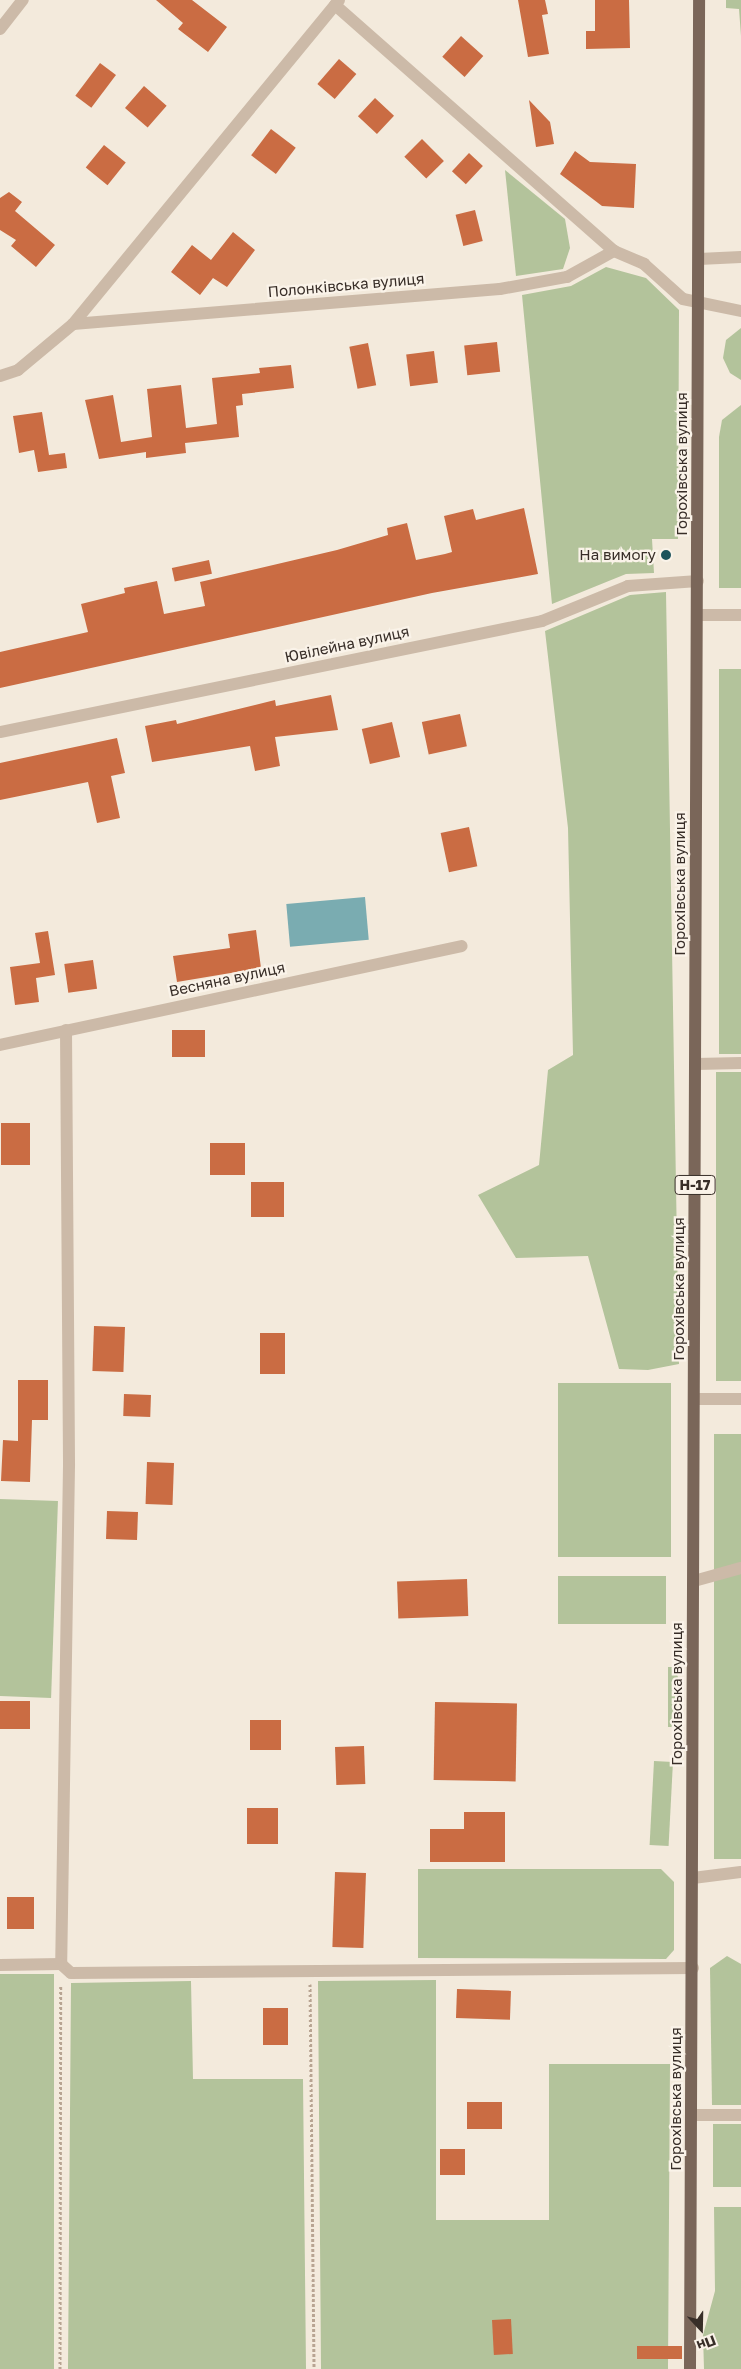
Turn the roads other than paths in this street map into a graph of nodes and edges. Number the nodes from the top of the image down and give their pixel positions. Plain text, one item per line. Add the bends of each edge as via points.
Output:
1 (22, 0) edge
2 (700, 0) edge
3 (337, 2) edge
4 (0, 29) edge
5 (614, 251) junction
6 (741, 256) edge
7 (699, 259) junction
8 (699, 302) junction
9 (741, 311) edge
10 (73, 324) junction
11 (0, 376) edge
12 (698, 582) junction
13 (741, 615) edge
14 (698, 616) junction
15 (0, 732) edge
16 (461, 946) dead end
17 (66, 1030) junction
18 (0, 1044) edge
19 (741, 1063) edge
20 (696, 1064) junction
21 (694, 1399) junction
22 (741, 1399) edge
23 (741, 1568) edge
24 (694, 1581) junction
25 (741, 1872) edge
26 (693, 1878) junction
27 (61, 1964) junction
28 (0, 1966) edge
29 (692, 1968) junction
30 (693, 2115) junction
31 (741, 2115) edge
32 (690, 2369) edge

1 - 4 street
2 - 7 main road, Горохівська вулиця / Н-17
3 - 5 street
3 - 10 street
5 - 8 street via 644,264 683,298
5 - 10 street, Полонківська вулиця via 568,277 500,289
6 - 7 street
7 - 8 main road, Горохівська вулиця / Н-17
8 - 9 street
8 - 12 main road, Горохівська вулиця / Н-17
10 - 11 street via 18,370
12 - 14 main road, Горохівська вулиця / Н-17
12 - 15 street, Ювілейна вулиця via 628,586 542,621
13 - 14 street
14 - 20 main road, Горохівська вулиця / Н-17
16 - 17 street, Весняна вулиця
17 - 18 street, Весняна вулиця
17 - 27 street via 69,1466
19 - 20 street
20 - 21 main road, Горохівська вулиця / Н-17
21 - 22 street
21 - 24 main road, Горохівська вулиця / Н-17
23 - 24 street
24 - 26 main road, Горохівська вулиця / Н-17
25 - 26 street
26 - 29 main road, Горохівська вулиця / Н-17
27 - 28 street
27 - 29 street via 71,1973
29 - 30 main road, Горохівська вулиця / Н-17
30 - 31 street
30 - 32 main road, Горохівська вулиця / Н-17

